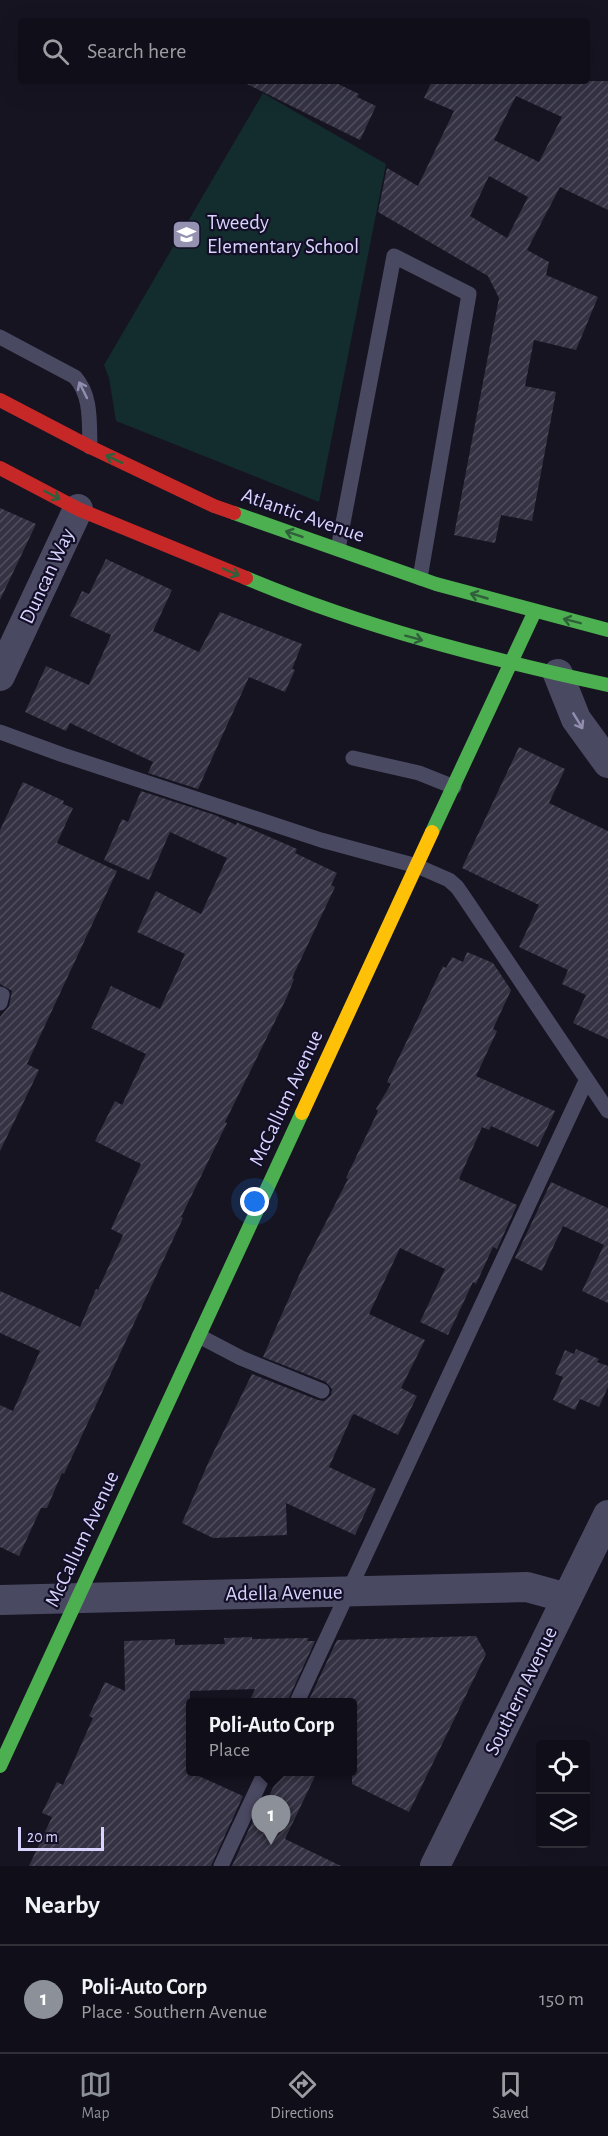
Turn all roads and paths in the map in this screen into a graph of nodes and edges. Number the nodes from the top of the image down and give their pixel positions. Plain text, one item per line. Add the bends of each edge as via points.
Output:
1 (0, 337) edge
2 (0, 400) edge
3 (90, 447) junction
4 (0, 468) edge
5 (78, 509) junction
6 (338, 549) junction
7 (420, 578) junction
8 (535, 611) junction
9 (608, 630) edge
10 (511, 664) junction
11 (558, 674) junction
12 (0, 676) edge
13 (608, 685) edge
14 (0, 732) edge
15 (353, 758) dead end
16 (608, 763) edge
17 (454, 787) junction
18 (417, 866) junction
19 (0, 994) edge
20 (0, 1003) edge
21 (586, 1081) junction
22 (608, 1111) edge
23 (199, 1336) junction
24 (322, 1391) dead end
25 (608, 1515) edge
26 (349, 1592) junction
27 (567, 1598) junction
28 (78, 1599) junction
29 (0, 1600) edge
30 (299, 1698) edge
31 (0, 1766) edge
32 (263, 1776) edge
33 (221, 1866) edge
34 (435, 1866) edge

3 -> 1 lane via 88,400 81,383
2 - 3 main road, Atlantic Avenue
6 -> 3 main road, Atlantic Avenue via 214,506
4 -> 5 main road
5 -> 10 main road via 280,593 406,636
5 - 12 street, Duncan Way
6 - 7 main road, Atlantic Avenue
6 - 7 lane via 394,256 469,294
8 -> 7 main road, Atlantic Avenue
9 -> 8 main road, Atlantic Avenue
8 - 10 main road, McCallum Avenue
10 - 11 main road
10 - 17 main road, McCallum Avenue
11 - 13 main road
11 -> 16 street via 576,719
14 - 18 lane via 321,840
15 - 17 lane via 419,773
17 - 18 main road, McCallum Avenue
18 - 21 lane via 457,886
18 - 23 main road, McCallum Avenue
19 - 20 lane
21 - 22 lane
21 - 26 lane
23 - 24 lane
23 - 28 main road, McCallum Avenue
25 - 27 street, Southern Avenue
26 - 27 street, Adella Avenue via 527,1587
26 - 28 street, Adella Avenue
26 - 30 lane
27 - 34 street, Southern Avenue
28 - 29 street, Adella Avenue
28 - 31 main road, McCallum Avenue
32 - 33 lane

